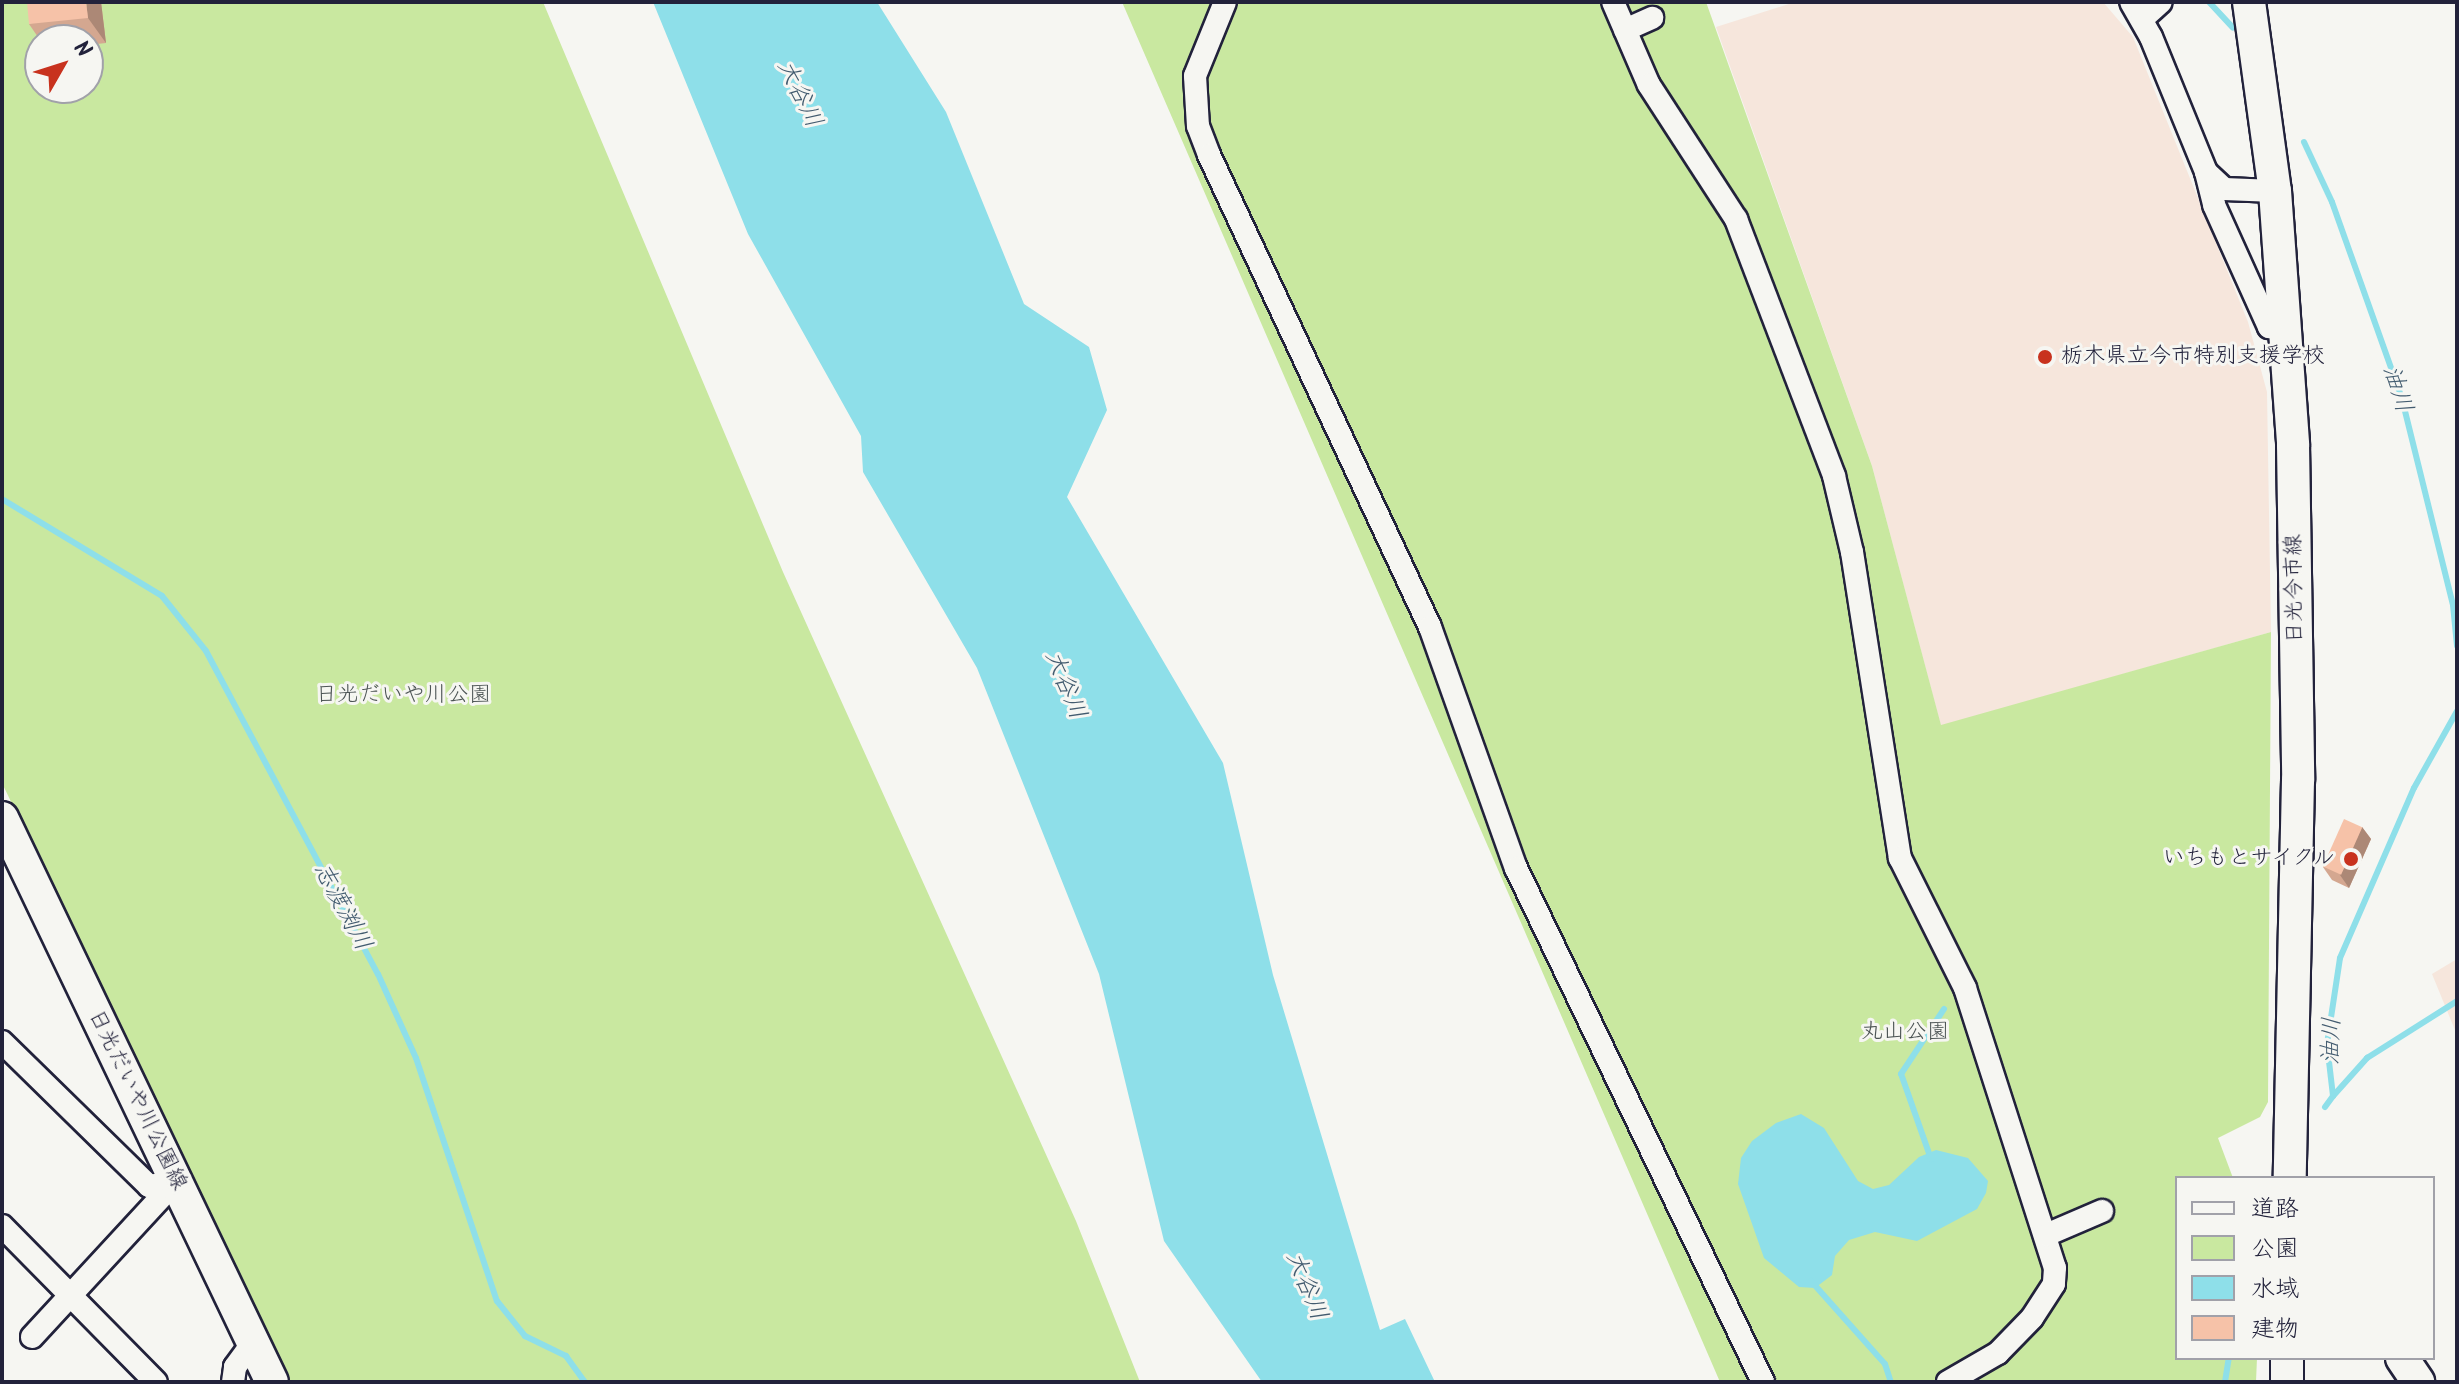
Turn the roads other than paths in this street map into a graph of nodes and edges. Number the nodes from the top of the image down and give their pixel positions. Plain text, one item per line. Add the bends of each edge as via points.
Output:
1 (1225, 2) edge
2 (1613, 2) edge
3 (2161, 2) edge
4 (2249, 2) edge
5 (2137, 10) edge
6 (1652, 18) dead end
7 (1625, 30) junction
8 (2206, 172) junction
9 (2275, 191) junction
10 (2282, 327) junction
11 (2, 818) edge
12 (2, 1042) edge
13 (2290, 1176) edge
14 (176, 1181) junction
15 (2102, 1211) dead end
16 (2, 1226) edge
17 (2046, 1235) junction
18 (72, 1295) junction
19 (32, 1337) dead end
20 (253, 1342) junction
21 (2287, 1360) edge
22 (2403, 1360) edge
23 (156, 1382) edge
24 (233, 1382) edge
25 (272, 1382) edge
26 (1763, 1382) edge
27 (1948, 1382) edge
28 (2287, 1382) edge
29 (2418, 1382) edge

1 - 26 street via 1195,76 1198,126 1209,155 1430,627 1516,868
2 - 7 street
3 - 5 street
4 - 9 main road, 日光今市線
5 - 8 street
6 - 7 street
7 - 17 street via 1649,85 1736,219 1834,476 1852,552 1900,858 1965,988
8 - 9 street via 2224,189
8 - 10 street via 2214,205 2269,327
9 - 10 main road, 日光今市線
10 - 13 main road, 日光今市線 via 2293,445 2298,780
11 - 14 main road, 日光だいや川公園線
12 - 14 street via 149,1186
14 - 18 street
14 - 20 main road, 日光だいや川公園線
15 - 17 street
16 - 18 street
17 - 27 street via 2055,1268 2045,1300 1998,1353
18 - 19 street
18 - 23 street
20 - 24 street via 235,1367
20 - 25 main road, 日光だいや川公園線
21 - 28 main road
22 - 29 main road

